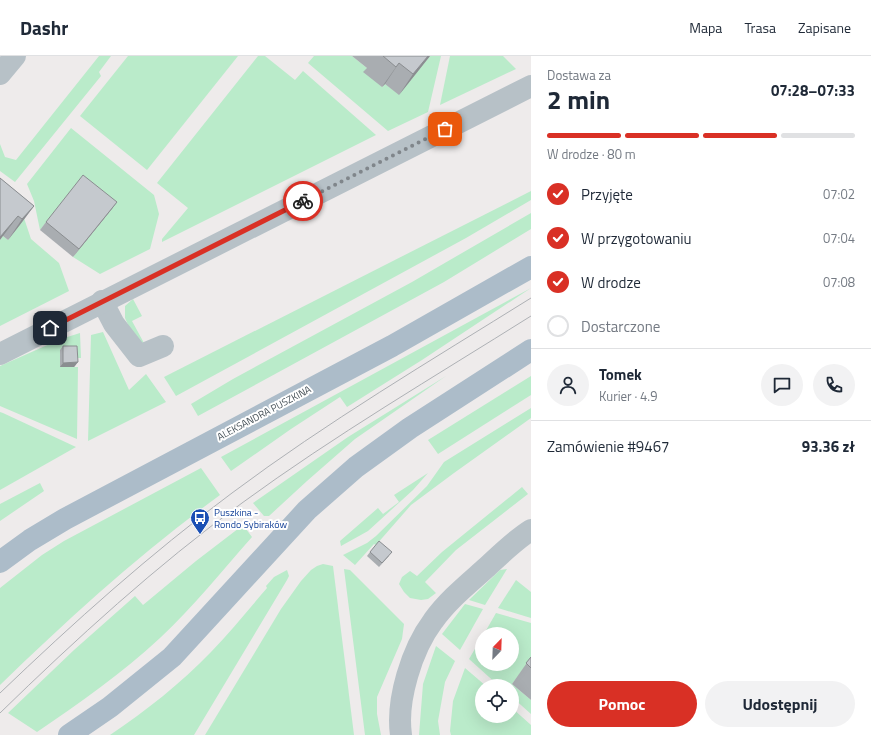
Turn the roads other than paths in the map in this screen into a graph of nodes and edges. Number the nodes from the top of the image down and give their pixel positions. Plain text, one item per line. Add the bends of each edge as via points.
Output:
1 (15, 56) edge
2 (0, 74) edge
3 (531, 86) edge
4 (531, 267) edge
5 (102, 301) junction
6 (162, 346) dead end
7 (531, 350) edge
8 (0, 354) edge
9 (531, 530) edge
10 (0, 562) edge
11 (69, 735) edge
12 (401, 735) edge

1 - 2 street
3 - 5 street
4 - 10 main road, ALEKSANDRA PUSZKINA via 392,346 59,522
5 - 6 street via 114,324 139,356
5 - 8 street
7 - 11 main road via 410,428 356,467 307,510 172,657 110,707
9 - 12 street via 519,537 461,590 425,632 404,687 399,715

